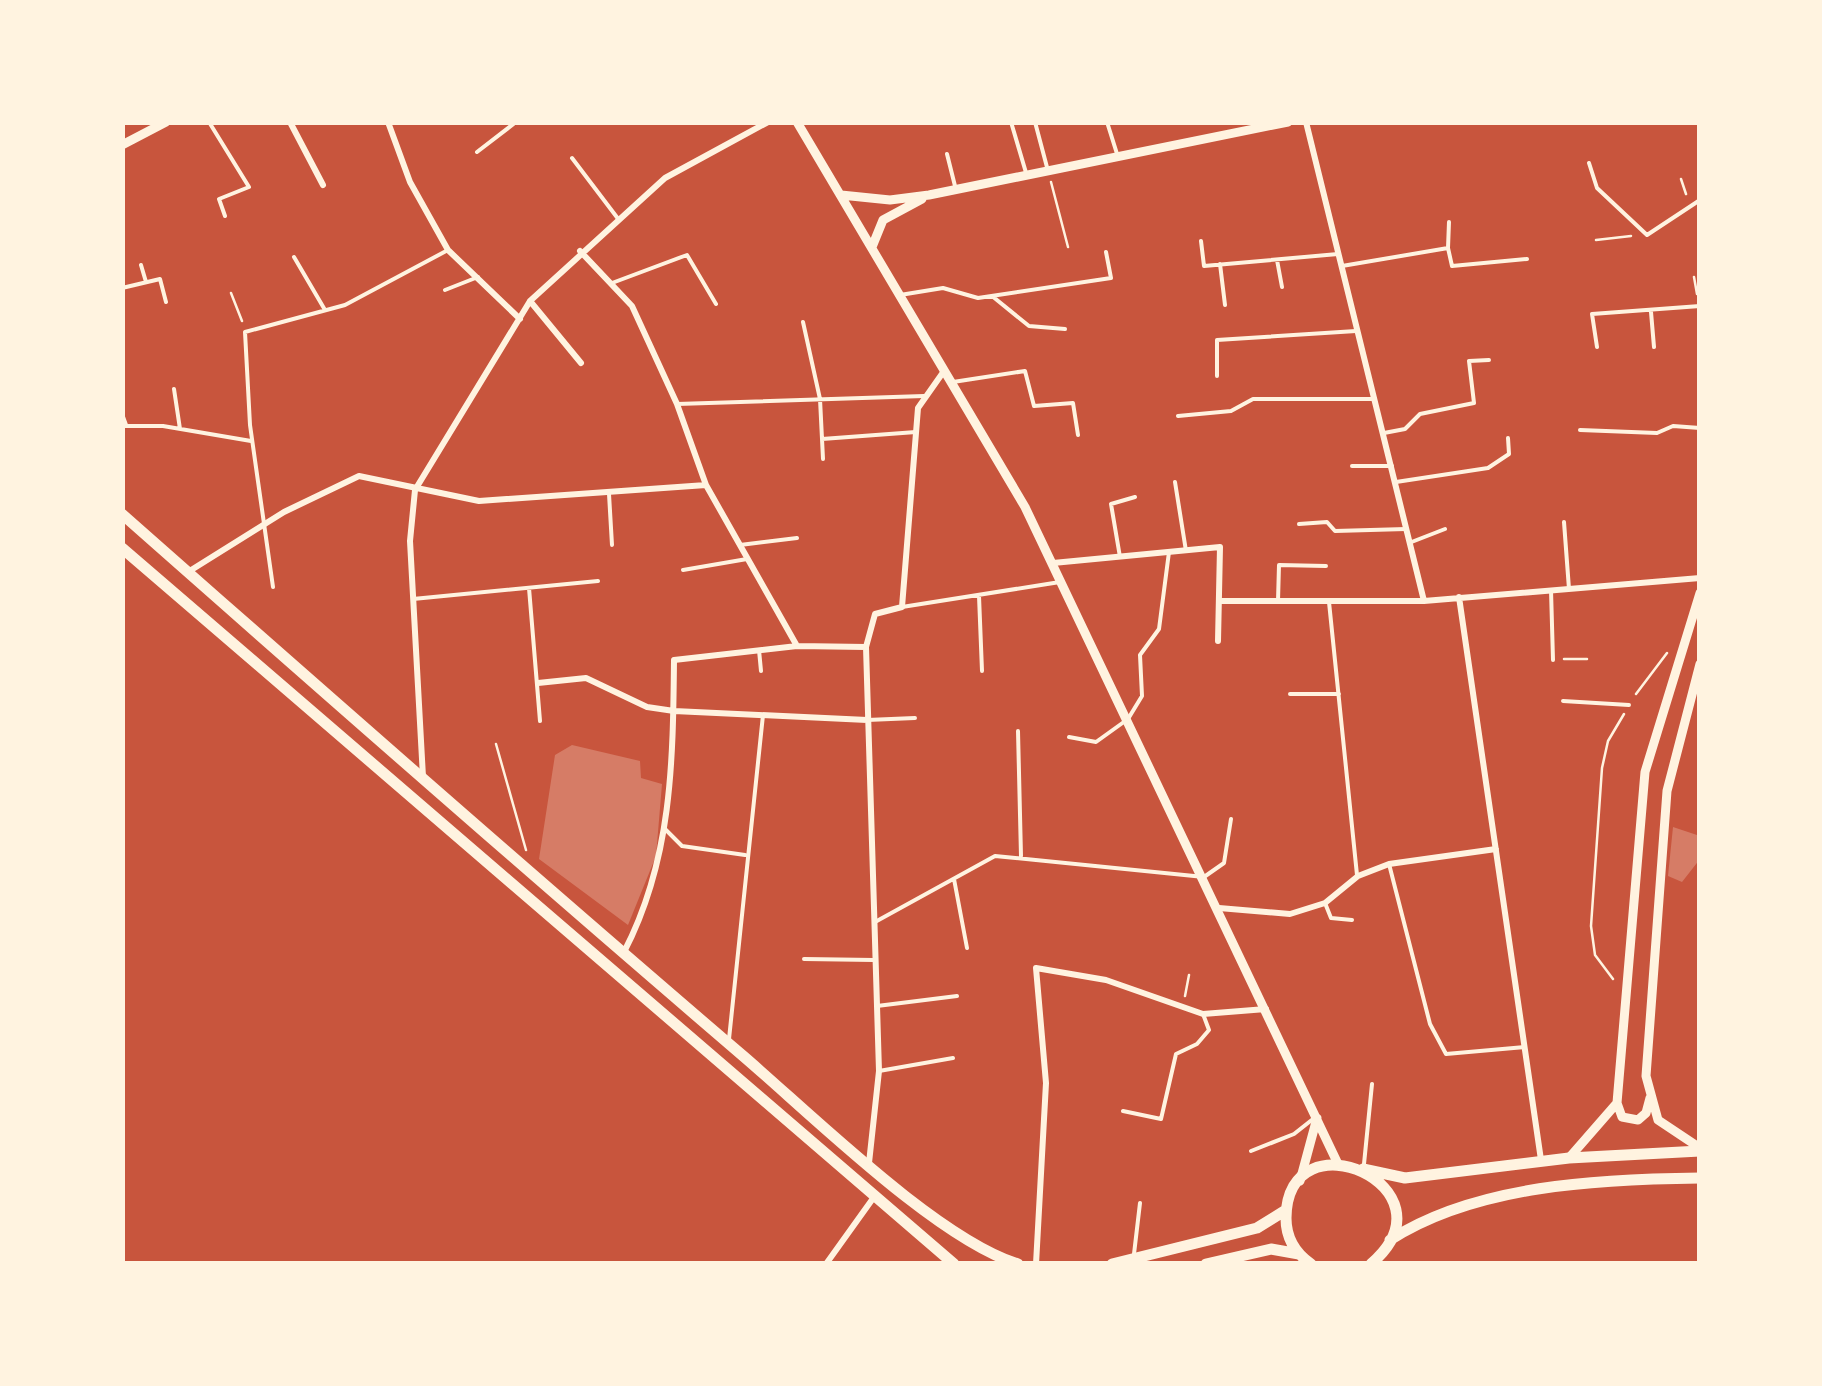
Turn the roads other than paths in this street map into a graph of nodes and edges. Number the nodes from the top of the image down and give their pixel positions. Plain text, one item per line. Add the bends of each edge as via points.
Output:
1 (166, 122) edge
2 (210, 122) edge
3 (290, 122) edge
4 (388, 122) edge
5 (516, 122) edge
6 (768, 122) edge
7 (798, 122) edge
8 (1012, 122) edge
9 (1036, 122) edge
10 (1106, 122) edge
11 (1224, 122) edge
12 (1288, 122) edge
13 (1306, 122) edge
14 (1227, 135) junction
15 (122, 146) edge
16 (477, 152) dead end
17 (947, 154) dead end
18 (1118, 157) junction
19 (572, 158) dead end
20 (1590, 163) dead end
21 (1048, 171) junction
22 (1027, 176) junction
23 (323, 185) dead end
24 (956, 190) junction
25 (929, 195) junction
26 (841, 196) junction
27 (1700, 200) edge
28 (225, 216) dead end
29 (618, 220) junction
30 (1449, 222) dead end
31 (1201, 241) dead end
32 (872, 247) junction
33 (1448, 248) junction
34 (448, 250) junction
35 (580, 251) junction
36 (1106, 252) dead end
37 (1339, 254) junction
38 (294, 257) dead end
39 (1526, 259) dead end
40 (1277, 260) junction
41 (1220, 264) junction
42 (141, 265) dead end
43 (1342, 266) junction
44 (478, 277) junction
45 (146, 282) junction
46 (612, 283) junction
47 (1282, 287) dead end
48 (122, 288) edge
49 (445, 290) dead end
50 (900, 295) junction
51 (992, 296) junction
52 (530, 301) junction
53 (166, 302) dead end
54 (716, 304) dead end
55 (1224, 305) dead end
56 (1699, 306) edge
57 (324, 310) junction
58 (1651, 310) junction
59 (520, 318) junction
60 (804, 322) dead end
61 (1065, 329) dead end
62 (1358, 331) junction
63 (1654, 347) dead end
64 (1597, 348) dead end
65 (1489, 360) dead end
66 (581, 363) dead end
67 (944, 370) junction
68 (1217, 376) dead end
69 (951, 382) junction
70 (174, 389) dead end
71 (924, 396) junction
72 (820, 399) junction
73 (1375, 399) junction
74 (677, 404) junction
75 (122, 414) edge
76 (1178, 416) dead end
77 (124, 425) edge
78 (1700, 428) edge
79 (180, 429) junction
80 (1580, 430) dead end
81 (916, 432) junction
82 (1384, 433) junction
83 (1078, 436) dead end
84 (1508, 438) dead end
85 (822, 439) junction
86 (252, 442) junction
87 (822, 459) dead end
88 (1352, 466) dead end
89 (1392, 466) junction
90 (1175, 482) dead end
91 (1396, 482) junction
92 (706, 484) junction
93 (415, 490) junction
94 (609, 494) junction
95 (1134, 498) dead end
96 (122, 514) edge
97 (1564, 522) dead end
98 (1299, 524) dead end
99 (263, 526) junction
100 (1445, 528) dead end
101 (1406, 529) junction
102 (797, 538) dead end
103 (1409, 543) junction
104 (612, 545) dead end
105 (740, 545) junction
106 (122, 548) edge
107 (1186, 550) junction
108 (1169, 552) junction
109 (1120, 557) junction
110 (747, 558) junction
111 (1053, 564) junction
112 (1326, 566) dead end
113 (683, 570) dead end
114 (188, 572) junction
115 (1700, 578) edge
116 (598, 582) dead end
117 (1062, 582) junction
118 (274, 587) dead end
119 (529, 588) junction
120 (1569, 589) junction
121 (1551, 590) junction
122 (1700, 593) edge
123 (979, 594) junction
124 (1459, 597) junction
125 (413, 599) junction
126 (1220, 601) junction
127 (1278, 601) junction
128 (1424, 601) junction
129 (1329, 602) junction
130 (902, 607) junction
131 (1218, 641) dead end
132 (797, 646) junction
133 (866, 647) junction
134 (759, 650) junction
135 (1553, 660) road end
136 (1700, 664) edge
137 (761, 671) dead end
138 (982, 671) dead end
139 (538, 683) junction
140 (1290, 694) dead end
141 (1338, 694) junction
142 (1563, 701) dead end
143 (1629, 705) road end
144 (674, 710) junction
145 (763, 715) junction
146 (915, 718) dead end
147 (1128, 719) junction
148 (867, 720) junction
149 (540, 721) dead end
150 (1018, 731) dead end
151 (1069, 737) dead end
152 (423, 782) junction
153 (1231, 819) dead end
154 (665, 829) junction
155 (1496, 849) junction
156 (746, 855) junction
157 (1021, 858) junction
158 (1389, 864) junction
159 (1358, 876) junction
160 (1204, 877) junction
161 (954, 878) junction
162 (1325, 902) junction
163 (1219, 908) junction
164 (1352, 920) dead end
165 (874, 922) junction
166 (966, 948) dead end
167 (624, 954) junction
168 (804, 959) dead end
169 (876, 960) junction
170 (957, 996) dead end
171 (877, 1006) junction
172 (1267, 1008) junction
173 (1202, 1014) junction
174 (729, 1044) junction
175 (1524, 1047) junction
176 (953, 1058) dead end
177 (880, 1071) junction
178 (1372, 1084) dead end
179 (1651, 1095) junction
180 (1617, 1103) junction
181 (1123, 1112) dead end
182 (1317, 1116) junction
183 (1700, 1150) edge
184 (1251, 1152) dead end
185 (1569, 1158) junction
186 (1541, 1161) junction
187 (869, 1163) junction
188 (1338, 1164) junction
189 (1363, 1169) junction
190 (1700, 1178) edge
191 (1300, 1182) junction
192 (874, 1197) junction
193 (1140, 1203) dead end
194 (1286, 1210) junction
195 (1390, 1240) junction
196 (1299, 1254) junction
197 (1134, 1259) junction
198 (826, 1264) edge
199 (954, 1264) edge
200 (1018, 1264) edge
201 (1036, 1264) edge
202 (1112, 1264) edge
203 (1206, 1264) edge
204 (1310, 1264) edge
205 (1371, 1264) edge

1 - 15 street
2 - 28 lane via 249,187 219,199
3 - 23 street
4 - 34 street via 410,182
5 - 16 lane
6 - 29 street via 665,178
7 - 26 street
8 - 22 lane
9 - 21 lane
10 - 18 lane
11 - 14 street
12 - 14 street
13 - 37 street
14 - 18 street
17 - 24 lane
18 - 21 street
19 - 29 lane
20 - 27 lane via 1597,188 1647,234
21 - 22 street
22 - 24 street
24 - 25 street
25 - 26 street
25 - 32 street via 883,220
26 - 32 street
29 - 35 street
30 - 33 lane
31 - 41 lane via 1204,266
32 - 50 street
33 - 39 lane via 1452,266
33 - 43 lane
34 - 44 street
34 - 57 lane via 386,286
35 - 46 street
35 - 52 street
36 - 51 lane via 1111,278
37 - 40 lane
37 - 43 street
38 - 57 lane
40 - 41 lane
40 - 47 lane
41 - 55 lane
42 - 45 lane
43 - 62 street
44 - 49 lane
44 - 59 street
45 - 48 lane
45 - 53 lane via 160,279
46 - 54 lane via 687,255
46 - 74 street via 632,306
50 - 51 lane via 943,288
50 - 67 street
51 - 61 lane via 1029,326
52 - 59 street
52 - 66 street
56 - 58 lane
57 - 86 lane via 245,332
58 - 63 lane
58 - 64 lane via 1592,314
59 - 93 street
60 - 72 lane
62 - 68 lane via 1217,340
62 - 73 street
65 - 82 lane via 1469,361 1474,403 1420,414 1405,429
67 - 69 street
67 - 71 street
69 - 83 lane via 1024,371 1034,406 1073,402
69 - 111 street
70 - 79 lane
71 - 72 lane
71 - 81 street
72 - 74 lane
72 - 85 lane
73 - 76 lane via 1253,399 1232,412
73 - 82 street
74 - 92 street
75 - 77 lane
77 - 79 lane
78 - 80 lane
79 - 86 lane
81 - 85 lane
81 - 130 street
82 - 89 street
84 - 91 lane via 1509,454 1488,468
85 - 87 lane
86 - 99 lane
88 - 89 lane
89 - 91 street
90 - 107 lane
91 - 101 street
92 - 94 street
92 - 105 street
93 - 94 street via 479,500
93 - 99 street via 359,476
93 - 125 street
94 - 104 lane
95 - 109 lane via 1111,504
96 - 114 main road
97 - 120 lane
98 - 101 lane
99 - 114 street
99 - 118 lane
100 - 103 lane
101 - 103 street
102 - 105 lane
103 - 128 street
105 - 110 street
106 - 192 main road
107 - 108 street
107 - 126 street via 1220,547
108 - 109 street
108 - 147 lane via 1159,630 1140,655 1142,696
109 - 111 street
110 - 113 lane
110 - 132 street
111 - 117 street
112 - 127 lane via 1279,565
114 - 152 main road
115 - 120 street
116 - 119 lane
117 - 123 lane
117 - 147 street
119 - 125 lane
119 - 139 lane
120 - 121 street
121 - 124 street
121 - 135 lane
122 - 180 street via 1645,772
123 - 130 lane
123 - 138 lane
124 - 128 street
124 - 155 street
125 - 152 street
126 - 127 street
126 - 131 street
127 - 129 street
128 - 129 street
129 - 141 lane
130 - 133 street via 875,614
132 - 133 street
132 - 134 street
133 - 148 street
134 - 137 lane
134 - 144 street via 674,660
136 - 179 street via 1667,791 1646,1076
139 - 144 street via 586,678 648,708
139 - 149 lane
140 - 141 lane
141 - 159 lane
142 - 143 lane
144 - 145 street
144 - 154 street
145 - 148 street
145 - 156 lane
146 - 148 lane
147 - 151 lane via 1096,742
147 - 160 street
148 - 165 street
150 - 157 lane
152 - 167 main road
153 - 160 lane via 1224,863
154 - 156 lane via 682,846
154 - 167 street via 648,908
155 - 158 street
155 - 175 street
156 - 174 lane
157 - 160 lane
157 - 161 lane via 995,856
158 - 159 street
158 - 175 lane via 1430,1024 1446,1054
159 - 162 street
160 - 163 street
161 - 165 lane
161 - 166 lane
162 - 163 street via 1290,914
162 - 164 lane via 1330,918
163 - 172 street
165 - 169 street
167 - 174 main road
168 - 169 lane
169 - 171 street
170 - 171 lane
171 - 177 street
172 - 173 street
172 - 182 street
173 - 181 lane via 1209,1030 1176,1054 1161,1119
173 - 201 street via 1106,980 1036,968 1046,1083
174 - 187 main road
175 - 186 street
176 - 177 lane
177 - 187 street
178 - 189 lane
179 - 180 street via 1638,1120 1622,1117
179 - 183 street via 1658,1120
180 - 185 street
182 - 184 lane
182 - 188 street
182 - 191 street
183 - 185 main road
185 - 186 main road
186 - 189 main road via 1404,1178
187 - 200 main road via 946,1225
188 - 189 main road
188 - 191 main road
189 - 195 main road via 1388,1191 1395,1224
190 - 195 main road via 1502,1194 1421,1221
191 - 194 main road
192 - 198 street
192 - 199 main road
193 - 197 lane
194 - 196 main road
194 - 197 main road via 1256,1228
195 - 205 main road
196 - 203 main road via 1271,1249
196 - 204 main road
197 - 202 main road

